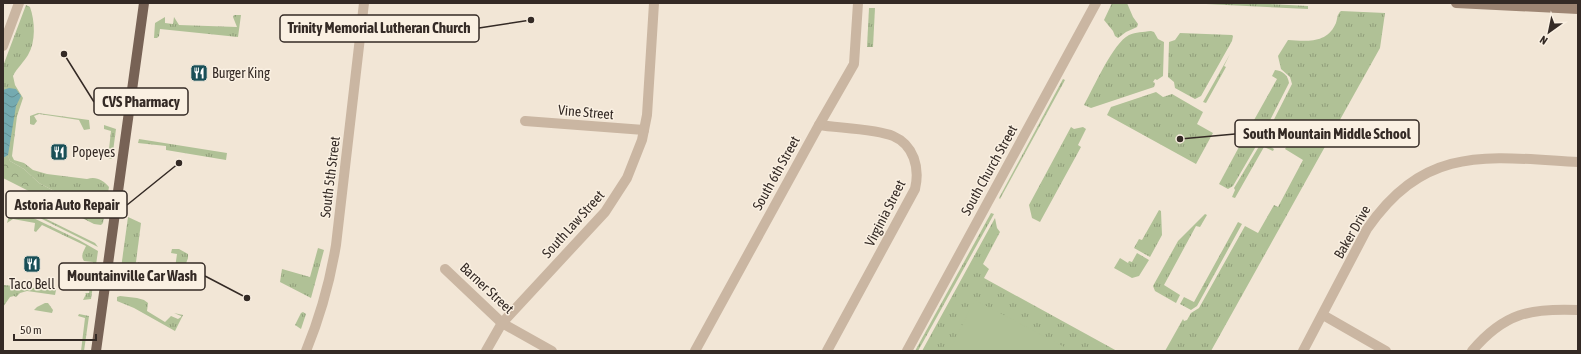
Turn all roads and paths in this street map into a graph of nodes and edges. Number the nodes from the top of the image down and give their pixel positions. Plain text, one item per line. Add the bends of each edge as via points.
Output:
1 (19, 3) edge
2 (144, 3) edge
3 (364, 3) edge
4 (654, 3) edge
5 (858, 3) edge
6 (1096, 3) edge
7 (1456, 3) edge
8 (1578, 9) edge
9 (3, 46) edge
10 (525, 121) dead end
11 (819, 126) junction
12 (644, 130) junction
13 (1578, 162) edge
14 (445, 269) dead end
15 (1578, 310) edge
16 (1323, 315) junction
17 (502, 323) junction
18 (96, 351) edge
19 (306, 351) edge
20 (486, 351) edge
21 (552, 351) edge
22 (695, 351) edge
23 (827, 351) edge
24 (907, 351) edge
25 (1303, 351) edge
26 (1386, 351) edge
27 (1472, 351) edge

1 - 9 street
2 - 18 main road
3 - 19 street, South 5th Street via 331,276
4 - 12 street, South Law Street
5 - 11 street, South 6th Street via 854,64
6 - 24 street, South Church Street
7 - 8 main road
10 - 12 street, Vine Street
11 - 22 street, South 6th Street
11 - 23 street, Virginia Street via 893,136 909,148 917,167 918,179
12 - 17 street, South Law Street via 636,159 627,178 605,212
13 - 16 street, Baker Drive via 1479,158 1459,161 1425,174 1404,187 1379,212 1367,229
14 - 17 street, Barner Street
15 - 27 street via 1546,310 1517,316 1489,333
16 - 25 street, Baker Drive
16 - 26 street
17 - 20 street, South Law Street
17 - 21 street, Barner Street

